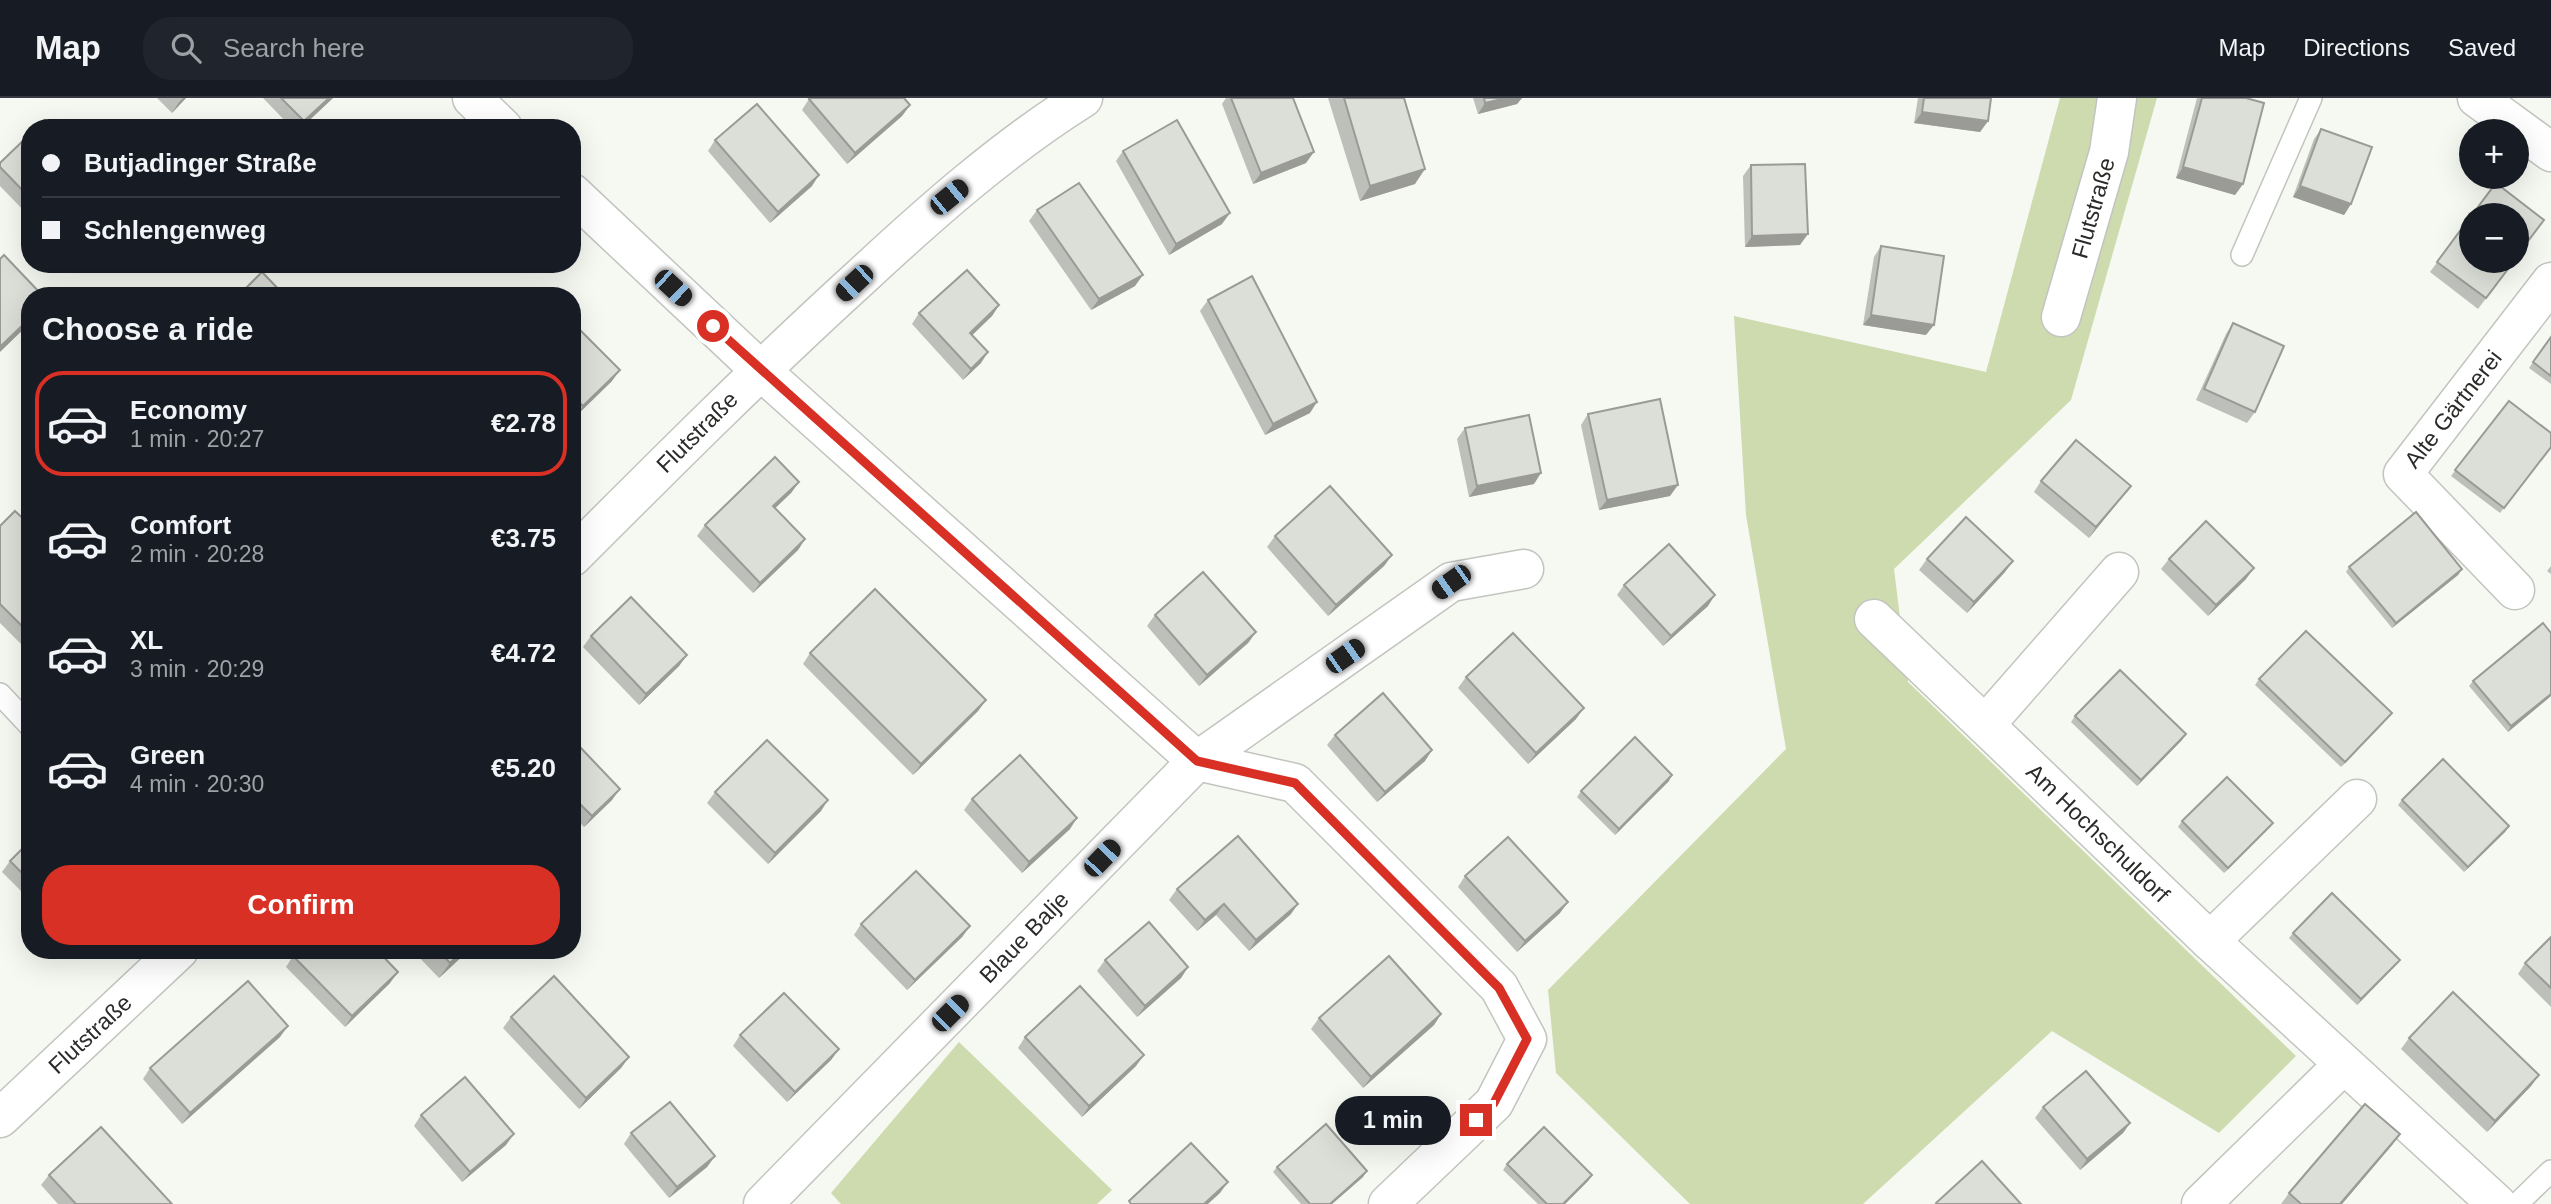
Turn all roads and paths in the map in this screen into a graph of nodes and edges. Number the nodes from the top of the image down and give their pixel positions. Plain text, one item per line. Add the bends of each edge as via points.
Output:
1 (472, 98) edge
2 (1083, 98) edge
3 (2117, 98) edge
4 (2311, 98) edge
5 (2477, 98) edge
6 (494, 119) edge
7 (2551, 152) edge
8 (581, 201) edge
9 (2242, 255) dead end
10 (2551, 282) edge
11 (2061, 317) dead end
12 (760, 369) junction
13 (581, 548) edge
14 (1524, 569) dead end
15 (2119, 572) dead end
16 (2515, 590) dead end
17 (1874, 619) dead end
18 (0, 694) edge
19 (21, 716) edge
20 (1985, 725) junction
21 (1197, 761) junction
22 (2357, 799) dead end
23 (2210, 941) junction
24 (169, 959) edge
25 (2343, 1065) junction
26 (0, 1118) edge
27 (2551, 1171) edge
28 (763, 1204) edge
29 (1388, 1204) edge
30 (2201, 1204) edge
31 (2497, 1204) edge
32 (2517, 1204) edge

1 - 6 street
2 - 12 street, Flutstraße via 1026,134 929,214
3 - 11 street, Flutstraße via 2109,152
4 - 9 lane
5 - 7 street
8 - 12 street
10 - 16 street, Alte Gärtnerei via 2403,474
12 - 13 street, Flutstraße
12 - 21 street
14 - 21 street, Blaue Balje via 1451,582
15 - 20 street
17 - 20 street, Am Hochschuldorf
18 - 19 lane
20 - 23 street, Am Hochschuldorf
21 - 28 street, Blaue Balje
21 - 29 street via 1295,783 1499,988 1527,1039 1494,1103
22 - 23 street
23 - 25 street, Am Hochschuldorf
24 - 26 street, Flutstraße
25 - 30 street
25 - 31 street, Am Hochschuldorf
27 - 32 lane

